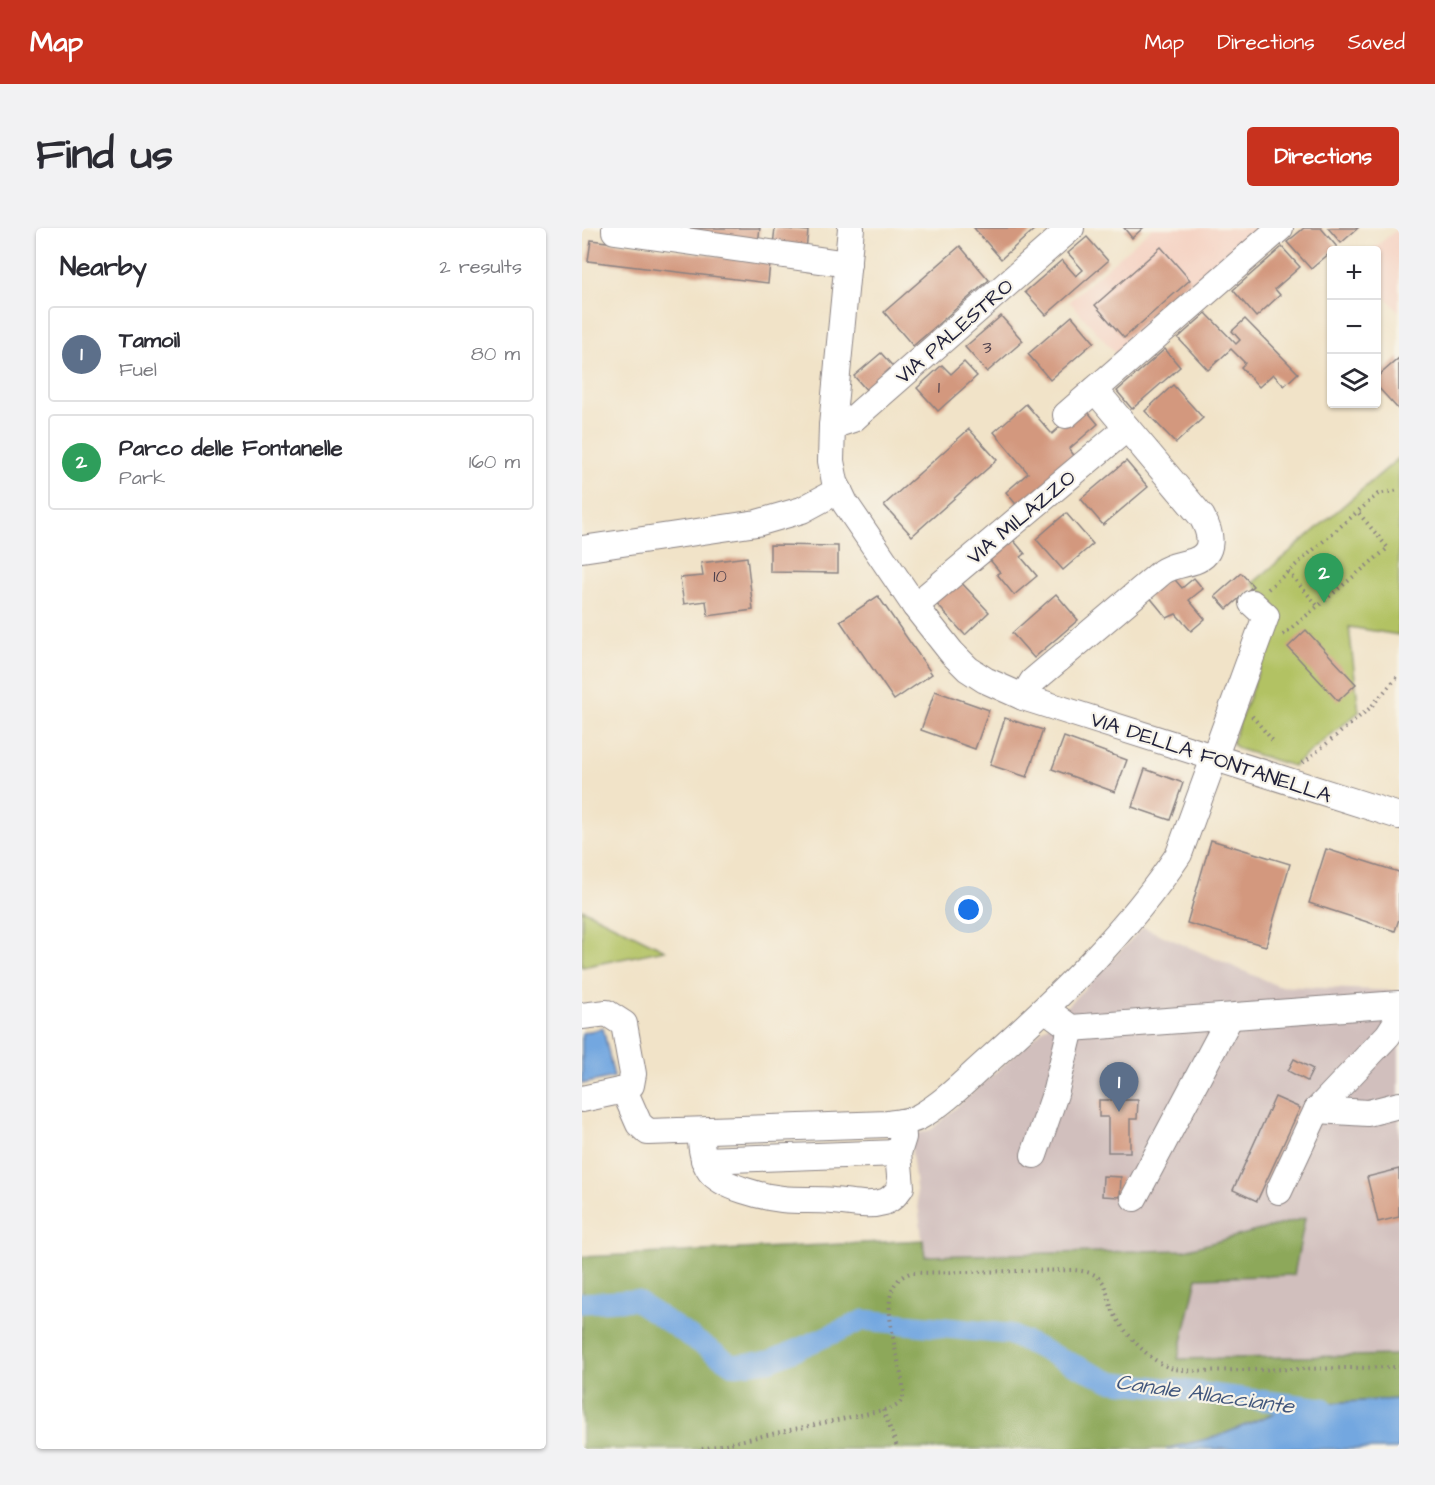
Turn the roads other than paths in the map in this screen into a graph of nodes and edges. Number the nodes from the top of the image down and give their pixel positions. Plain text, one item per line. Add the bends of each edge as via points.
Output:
1 (851, 228) edge
2 (1071, 228) edge
3 (1280, 228) edge
4 (611, 229) edge
5 (848, 264) junction
6 (1095, 390) junction
7 (1066, 415) dead end
8 (832, 426) junction
9 (1127, 428) junction
10 (839, 490) junction
11 (582, 549) edge
12 (1258, 598) road end
13 (915, 606) junction
14 (1023, 697) junction
15 (1215, 758) junction
16 (1399, 816) edge
17 (1399, 1004) edge
18 (1045, 1010) junction
19 (582, 1016) edge
20 (1230, 1017) junction
21 (1071, 1028) junction
22 (1395, 1029) edge
23 (624, 1090) junction
24 (582, 1099) edge
25 (1399, 1105) edge
26 (1317, 1110) junction
27 (902, 1122) junction
28 (689, 1132) junction
29 (898, 1153) junction
30 (1034, 1155) dead end
31 (704, 1160) junction
32 (1279, 1191) dead end
33 (1134, 1198) dead end

1 - 5 street, VIA DELLA FONTANELLA
2 - 8 street, VIA PALESTRO via 858,414
3 - 6 street
4 - 5 street
5 - 8 street, VIA DELLA FONTANELLA
6 - 7 street
6 - 9 street
8 - 10 street, VIA DELLA FONTANELLA via 831,460
9 - 13 street, VIA MILAZZO
9 - 14 street via 1202,517 1211,535 1207,550 1200,558 1162,572 1033,681
10 - 11 street via 802,510 757,523
10 - 13 street, VIA DELLA FONTANELLA
12 - 15 street via 1266,616
13 - 14 street, VIA DELLA FONTANELLA via 968,669
14 - 15 street, VIA DELLA FONTANELLA
15 - 16 street, VIA DELLA FONTANELLA
15 - 18 street via 1179,854 1158,886
17 - 20 street
18 - 21 street
18 - 27 street via 938,1105 916,1119
19 - 23 street via 608,1014 624,1024 633,1074 631,1085
20 - 21 street
20 - 33 street
21 - 30 street via 1055,1094
22 - 26 street
23 - 24 street
23 - 28 street via 639,1124 648,1132
25 - 26 street via 1368,1113
26 - 32 street
27 - 28 street
27 - 29 street
28 - 31 street
29 - 31 street
29 - 31 street via 901,1187 884,1202 868,1205 782,1199 744,1191 710,1173

